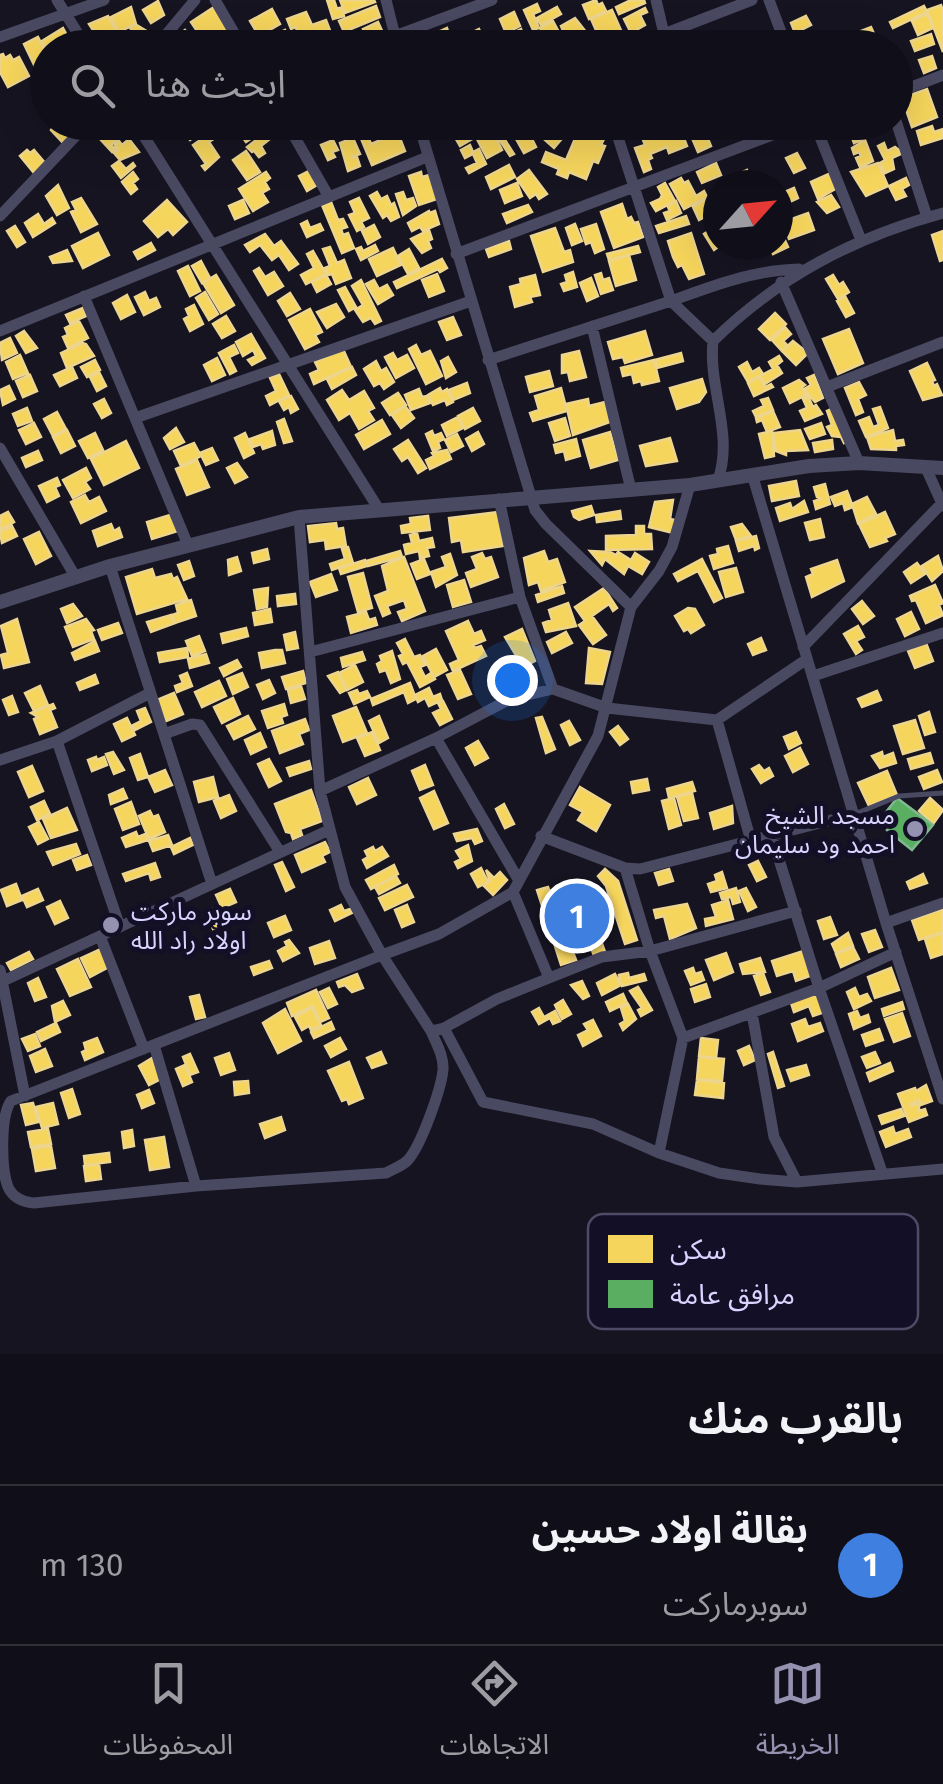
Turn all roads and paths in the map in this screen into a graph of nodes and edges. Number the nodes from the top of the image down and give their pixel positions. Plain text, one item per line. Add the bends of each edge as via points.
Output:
1 (57, 0) edge
2 (104, 0) edge
3 (196, 0) edge
4 (215, 0) edge
5 (386, 0) edge
6 (492, 0) edge
7 (656, 0) edge
8 (752, 0) edge
9 (769, 0) edge
10 (65, 12) junction
11 (76, 30) edge
12 (171, 30) edge
13 (232, 30) edge
14 (394, 30) edge
15 (424, 30) edge
16 (663, 30) edge
17 (674, 30) edge
18 (780, 30) edge
19 (0, 37) edge
20 (943, 75) edge
21 (913, 86) edge
22 (72, 140) edge
23 (145, 140) edge
24 (296, 140) edge
25 (422, 140) edge
26 (618, 140) edge
27 (757, 140) edge
28 (821, 140) edge
29 (902, 140) edge
30 (427, 156) junction
31 (631, 186) junction
32 (329, 197) junction
33 (943, 213) edge
34 (0, 216) edge
35 (928, 217) junction
36 (861, 240) junction
37 (211, 244) junction
38 (456, 254) junction
39 (803, 269) junction
40 (782, 282) junction
41 (84, 296) junction
42 (471, 300) junction
43 (670, 301) junction
44 (592, 326) junction
45 (0, 331) edge
46 (713, 341) junction
47 (943, 342) edge
48 (488, 360) junction
49 (288, 365) junction
50 (827, 387) junction
51 (135, 418) junction
52 (0, 448) edge
53 (859, 463) junction
54 (926, 468) junction
55 (943, 468) edge
56 (752, 474) junction
57 (718, 480) junction
58 (690, 485) junction
59 (631, 490) junction
60 (530, 496) junction
61 (499, 499) junction
62 (942, 505) edge
63 (380, 511) junction
64 (300, 517) junction
65 (188, 545) junction
66 (110, 566) junction
67 (75, 576) junction
68 (520, 598) junction
69 (0, 602) edge
70 (631, 607) junction
71 (943, 633) edge
72 (310, 652) junction
73 (805, 653) junction
74 (813, 676) junction
75 (553, 689) junction
76 (148, 694) junction
77 (608, 708) junction
78 (717, 720) junction
79 (164, 734) junction
80 (436, 738) junction
81 (57, 740) junction
82 (0, 760) edge
83 (320, 791) junction
84 (943, 793) edge
85 (855, 814) junction
86 (328, 830) junction
87 (541, 836) junction
88 (772, 837) junction
89 (751, 841) junction
90 (280, 852) junction
91 (625, 868) junction
92 (518, 879) junction
93 (212, 884) junction
94 (512, 892) junction
95 (943, 903) edge
96 (796, 911) junction
97 (886, 923) junction
98 (120, 927) junction
99 (100, 936) junction
100 (650, 951) junction
101 (896, 952) junction
102 (382, 955) junction
103 (1, 976) edge
104 (549, 978) junction
105 (819, 988) junction
106 (752, 1013) junction
107 (437, 1030) junction
108 (683, 1038) junction
109 (943, 1041) edge
110 (149, 1047) junction
111 (928, 1049) junction
112 (25, 1096) junction
113 (943, 1100) edge
114 (2, 1110) edge
115 (659, 1153) junction
116 (943, 1169) edge
117 (882, 1172) junction
118 (797, 1182) junction
119 (196, 1186) junction

1 - 10 street
2 - 10 street
3 - 12 street
4 - 13 street
5 - 14 street
6 - 15 street
7 - 16 street
8 - 17 street
9 - 18 street
10 - 11 street
10 - 19 street
20 - 21 street
22 - 34 street
23 - 37 street
24 - 32 street
25 - 30 street
26 - 31 street
27 - 31 street
28 - 36 street
29 - 35 street
30 - 32 street
30 - 38 street
31 - 38 street
31 - 43 street
32 - 37 street
33 - 35 street
35 - 36 street
36 - 39 street
37 - 41 street
37 - 49 street
38 - 42 street
39 - 40 street
39 - 43 street via 744,276
40 - 46 street
40 - 50 street
41 - 45 street
41 - 51 street
42 - 48 street
42 - 49 street
43 - 44 street
43 - 46 street
44 - 48 street
44 - 59 street
46 - 57 street via 724,452
47 - 50 street
48 - 60 street
49 - 51 street
49 - 63 street
50 - 53 street
51 - 65 street
52 - 67 street
53 - 54 street
53 - 56 street
54 - 55 street
54 - 62 street
56 - 57 street
56 - 73 street
57 - 58 street
58 - 59 street
58 - 70 street via 672,547
59 - 60 street
60 - 61 street
60 - 70 street via 546,524
61 - 63 street
61 - 68 street
62 - 73 street
63 - 64 street
64 - 65 street
64 - 72 street
65 - 66 street
66 - 67 street
66 - 76 street
67 - 69 street
68 - 72 street
68 - 75 street
70 - 77 street
71 - 74 street
72 - 83 street
73 - 74 street
73 - 78 street
74 - 85 street
75 - 77 street
75 - 80 street via 510,699
76 - 79 street
76 - 81 street
77 - 78 street
77 - 87 street
78 - 89 street
79 - 90 street via 200,725
79 - 93 street
80 - 83 street
80 - 92 street
81 - 82 street
81 - 98 street
83 - 86 street
84 - 85 lane via 899,796
85 - 88 street
85 - 97 street
86 - 90 street
86 - 102 street via 345,887
87 - 91 street
87 - 92 street
88 - 89 street
88 - 96 street
89 - 91 street
90 - 93 street
91 - 100 street
92 - 94 street
93 - 98 street
94 - 102 street via 439,934
94 - 104 street
95 - 97 street
96 - 100 street
96 - 105 street
97 - 101 street
98 - 99 street
99 - 103 street
99 - 110 street
100 - 104 street via 602,958
100 - 108 street
101 - 105 street
101 - 111 street
102 - 107 street
102 - 110 street
103 - 112 street
104 - 107 street
105 - 106 street
105 - 117 street
106 - 108 street
106 - 118 street via 774,1137
107 - 115 street via 483,1102 593,1124
107 - 119 street via 443,1071 406,1163 386,1173
108 - 115 street
109 - 111 street
110 - 112 street
110 - 119 street
111 - 113 street
112 - 114 street
114 - 119 street via 7,1185 24,1202
115 - 118 street via 719,1173
116 - 117 street
117 - 118 street

